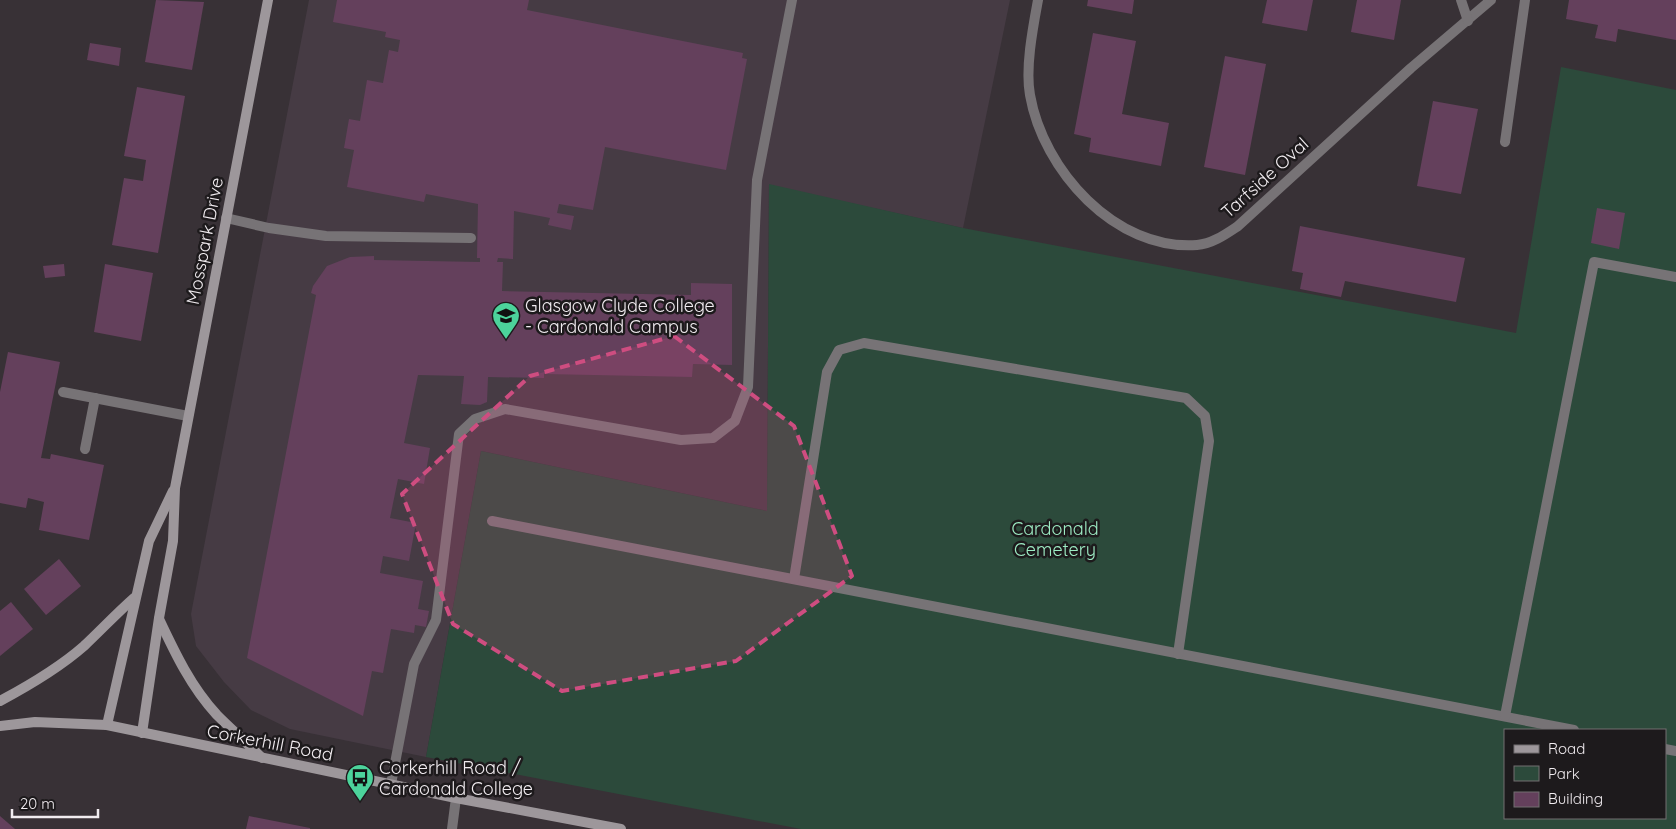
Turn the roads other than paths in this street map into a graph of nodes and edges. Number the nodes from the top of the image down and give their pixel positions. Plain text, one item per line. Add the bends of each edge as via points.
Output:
1 (268, 0) edge
2 (792, 0) edge
3 (1038, 0) edge
4 (1462, 0) edge
5 (1492, 0) edge
6 (1525, 0) edge
7 (1468, 21) junction
8 (1506, 142) dead end
9 (226, 218) junction
10 (471, 238) dead end
11 (1676, 276) edge
12 (63, 392) dead end
13 (95, 398) junction
14 (188, 416) junction
15 (84, 450) dead end
16 (175, 488) junction
17 (492, 522) dead end
18 (794, 579) junction
19 (134, 598) junction
20 (158, 618) junction
21 (1178, 654) junction
22 (0, 701) edge
23 (1505, 716) junction
24 (107, 725) junction
25 (0, 726) edge
26 (1569, 729) edge
27 (142, 733) junction
28 (262, 758) junction
29 (391, 784) junction
30 (456, 798) junction
31 (452, 829) edge
32 (621, 829) edge

1 - 9 street, Mosspark Drive
2 - 29 street via 757,180 748,387 734,421 713,438 681,440 505,410 475,419 459,434 436,620 414,664
3 - 7 street, Tarfside Oval via 1029,93 1036,121 1053,154 1082,197 1106,217 1137,235 1172,244 1198,245 1220,238 1238,226 1411,68
4 - 7 street
5 - 7 street, Tarfside Oval
6 - 8 street
9 - 10 street via 326,236
9 - 14 street, Mosspark Drive
11 - 23 street via 1594,262
12 - 13 street
13 - 14 street
13 - 15 street
14 - 16 street, Mosspark Drive
16 - 19 street, Mosspark Drive via 149,541
16 - 20 street, Mosspark Drive via 173,541
17 - 18 street
18 - 21 street
18 - 21 street via 827,372 839,350 864,343 1186,398 1205,416 1209,441
19 - 22 street via 84,646 53,670
19 - 24 street, Mosspark Drive
20 - 27 street, Mosspark Drive
20 - 28 street via 194,686 216,714
21 - 23 street
23 - 26 street
24 - 25 street, Corkerhill Road via 35,722
24 - 27 street, Corkerhill Road
27 - 28 street, Corkerhill Road
28 - 29 street, Corkerhill Road
29 - 30 street, Corkerhill Road
30 - 31 street
30 - 32 street, Corkerhill Road

